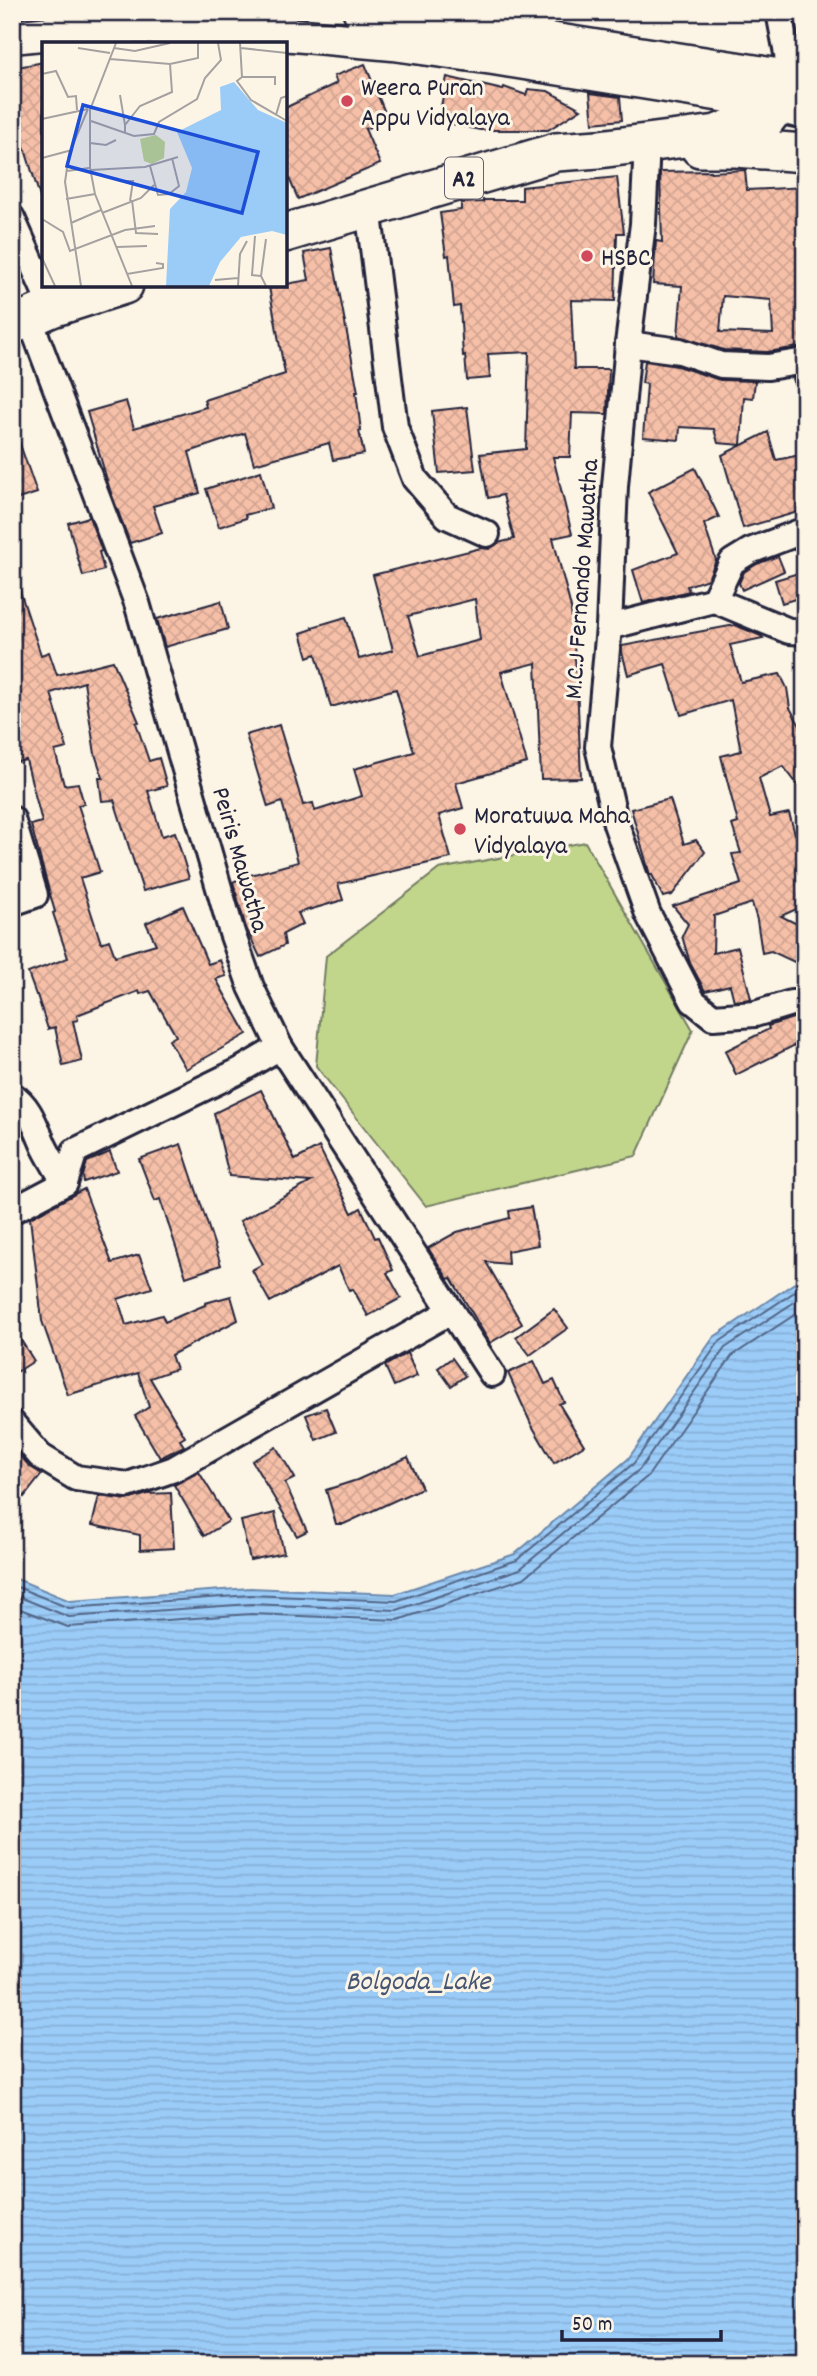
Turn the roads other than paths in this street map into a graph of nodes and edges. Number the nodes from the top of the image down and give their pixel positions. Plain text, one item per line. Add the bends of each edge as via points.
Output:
1 (360, 12) edge
2 (779, 12) edge
3 (213, 21) edge
4 (12, 37) edge
5 (794, 92) edge
6 (647, 143) junction
7 (736, 148) junction
8 (805, 153) edge
9 (368, 206) junction
10 (12, 218) edge
11 (287, 232) edge
12 (118, 287) edge
13 (31, 317) edge
14 (628, 344) junction
15 (805, 361) edge
16 (805, 530) edge
17 (487, 534) dead end
18 (714, 600) junction
19 (609, 627) junction
20 (805, 632) edge
21 (12, 819) edge
22 (12, 903) edge
23 (805, 1003) edge
24 (280, 1047) junction
25 (12, 1095) edge
26 (65, 1183) junction
27 (12, 1211) edge
28 (451, 1311) junction
29 (492, 1374) dead end
30 (12, 1423) edge

1 - 5 main road via 442,22
2 - 5 street
3 - 4 main road
3 - 5 main road
5 - 6 highway, A2 via 749,121 717,134
5 - 7 highway
6 - 7 highway, A2
6 - 9 highway, A2 via 556,152
6 - 14 street, M.C.J Fernando Mawatha via 643,224
7 - 8 highway, A2
9 - 11 highway, A2
9 - 17 street via 395,427 415,479 447,516
10 - 13 street, Peiris Mawatha
12 - 13 highway
13 - 24 street, Peiris Mawatha via 137,603 232,933
14 - 15 street via 680,351 721,365 768,367
14 - 19 street, M.C.J Fernando Mawatha
16 - 18 street via 732,562
18 - 19 street
18 - 20 street via 789,631
19 - 23 street, M.C.J Fernando Mawatha via 598,747 616,824 648,914 693,1001 713,1017
21 - 22 street via 35,895
24 - 26 street via 75,1151
24 - 28 street, Peiris Mawatha
25 - 26 street via 24,1104
26 - 27 street
28 - 29 street, Peiris Mawatha
28 - 30 street via 174,1469 128,1485 76,1478 40,1456

